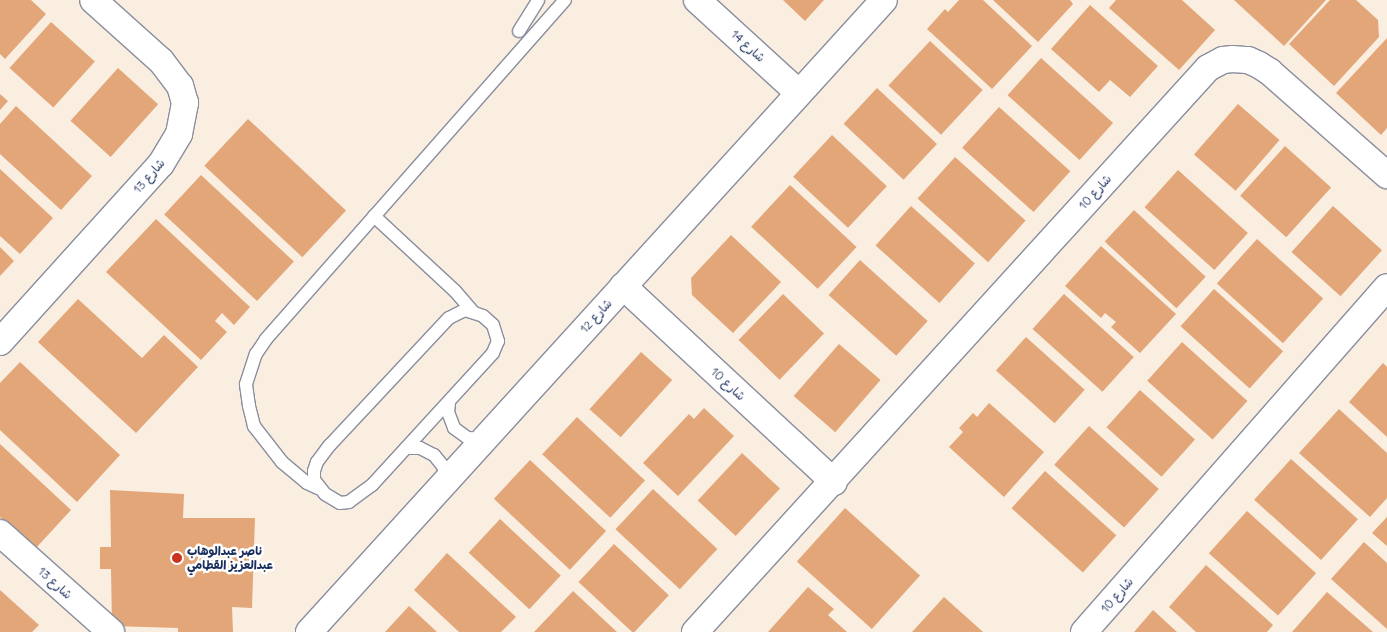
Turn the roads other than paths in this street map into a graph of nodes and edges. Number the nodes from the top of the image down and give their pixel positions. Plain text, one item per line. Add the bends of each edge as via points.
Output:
1 (93, 0) edge
2 (538, 0) edge
3 (565, 0) edge
4 (697, 0) edge
5 (884, 0) edge
6 (519, 31) dead end
7 (799, 93) junction
8 (1387, 175) edge
9 (374, 216) junction
10 (623, 286) junction
11 (1387, 287) edge
12 (473, 312) junction
13 (0, 342) edge
14 (449, 403) junction
15 (485, 439) junction
16 (406, 448) junction
17 (447, 480) junction
18 (834, 482) junction
19 (318, 488) junction
20 (0, 533) edge
21 (111, 632) edge
22 (309, 632) edge
23 (696, 632) edge
24 (1084, 632) edge

1 - 13 street, شارع 13 via 161,61 180,86 184,104 179,134 161,164
2 - 6 lane
3 - 9 lane
4 - 7 street, شارع 14
5 - 7 street, شارع 12
7 - 10 street, شارع 12
8 - 18 street, شارع 10 via 1270,72 1248,60 1223,60 1197,78
9 - 12 lane via 455,291
9 - 19 lane via 266,339 256,354 246,384 254,426 265,442 296,474
10 - 15 street, شارع 12
10 - 18 street, شارع 10
11 - 24 street, شارع 10
12 - 14 lane via 493,325 498,336 496,346
12 - 19 lane via 458,312 449,318 330,445 314,471
14 - 15 lane via 448,412 454,428 468,438
14 - 16 lane
15 - 17 street, شارع 12
16 - 17 lane via 420,448 434,455 443,466
16 - 19 lane via 372,485 348,502 333,500
17 - 22 street, شارع 12
18 - 23 street, شارع 10
20 - 21 street, شارع 13

